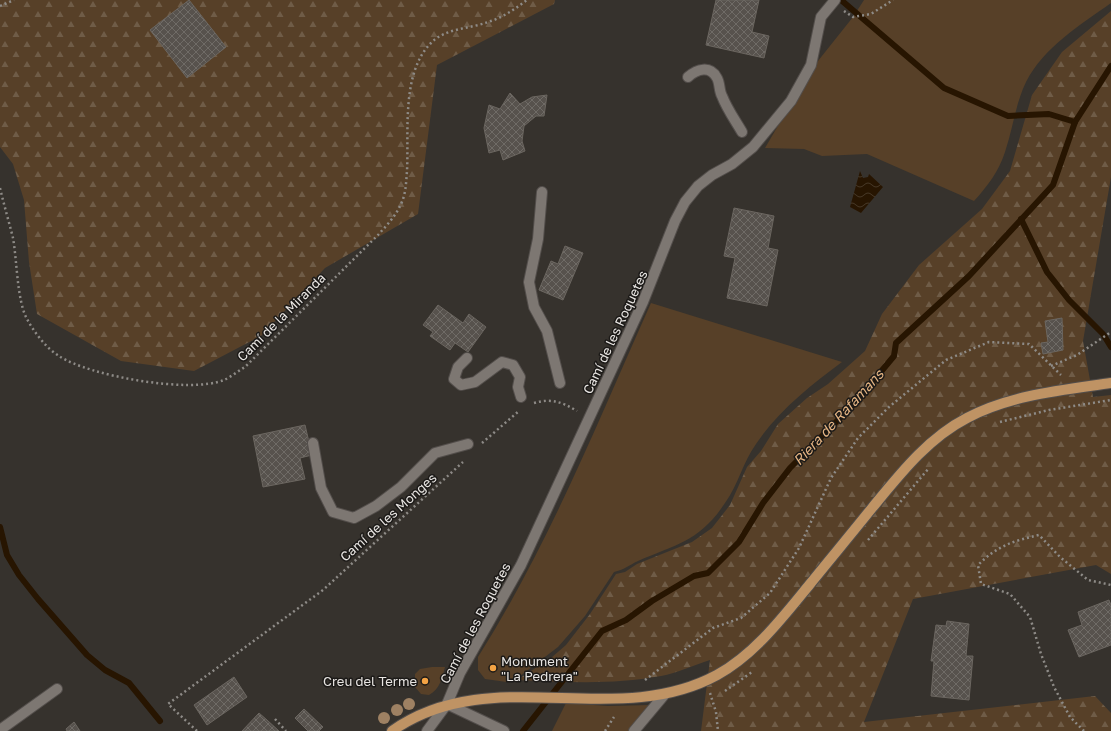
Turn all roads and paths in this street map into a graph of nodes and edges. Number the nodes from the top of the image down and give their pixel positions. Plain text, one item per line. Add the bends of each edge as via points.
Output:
1 (14, 0) edge
2 (527, 0) edge
3 (892, 0) edge
4 (833, 3) edge
5 (0, 6) edge
6 (688, 77) dead end
7 (742, 132) dead end
8 (0, 188) edge
9 (542, 192) dead end
10 (1111, 332) edge
11 (467, 358) dead end
12 (1051, 366) junction
13 (560, 383) dead end
14 (1111, 383) edge
15 (1077, 388) junction
16 (521, 397) dead end
17 (1111, 400) edge
18 (532, 404) dead end
19 (520, 410) dead end
20 (589, 420) junction
21 (994, 424) dead end
22 (313, 443) dead end
23 (468, 444) dead end
24 (478, 448) dead end
25 (466, 459) dead end
26 (931, 466) dead end
27 (864, 545) dead end
28 (1111, 585) edge
29 (756, 669) dead end
30 (706, 681) junction
31 (57, 689) dead end
32 (725, 691) dead end
33 (665, 694) junction
34 (637, 698) junction
35 (447, 704) junction
36 (614, 717) dead end
37 (274, 719) dead end
38 (0, 730) edge
39 (502, 730) edge
40 (197, 731) edge
41 (286, 731) edge
42 (392, 731) edge
43 (427, 731) edge
44 (605, 731) edge
45 (634, 731) edge
46 (718, 731) edge
47 (1084, 731) edge

1 - 5 path
2 - 8 path, Camí de la Miranda via 508,14 440,36 424,51 409,97 406,189 391,221 250,362 223,380 178,386 156,383 113,375 58,356 39,337 26,318 13,239
3 - 4 path via 871,14 853,18
4 - 20 street, Camí de les Roquetes via 820,17 811,65 791,101 753,147 698,186 685,202
6 - 7 street via 694,71 705,69 718,78 720,94
9 - 13 street via 538,239 529,282 534,306 547,330
10 - 12 path via 1077,355
11 - 16 street via 458,367 454,380 461,385 474,382 502,362 513,365 520,376 518,388
12 - 15 path
12 - 34 path via 1029,344 989,342 946,360 889,407 858,438 831,478 799,548 770,593 741,618 713,628 641,683
14 - 15 main road
15 - 30 main road via 1028,397 984,410 966,418 932,442 890,487 773,627 736,664
17 - 21 path via 1049,410
18 - 20 path via 544,400 561,401
19 - 24 path
20 - 35 street, Camí de les Roquetes via 521,565 460,673
22 - 23 street via 322,488 333,512 354,518 376,506 401,487 435,453
25 - 40 path, Camí de les Monges via 323,590 168,704
26 - 27 path
28 - 47 path via 1088,580 1039,535 1010,542 989,554 978,565 981,584 1010,594 1030,617 1054,687 1070,717
29 - 32 path
30 - 33 main road
30 - 46 path via 716,712
31 - 38 street
33 - 34 main road
33 - 45 street
34 - 35 main road via 502,697
35 - 39 street
35 - 42 main road via 412,718
35 - 43 street, Camí de les Roquetes
36 - 44 path
37 - 41 path

